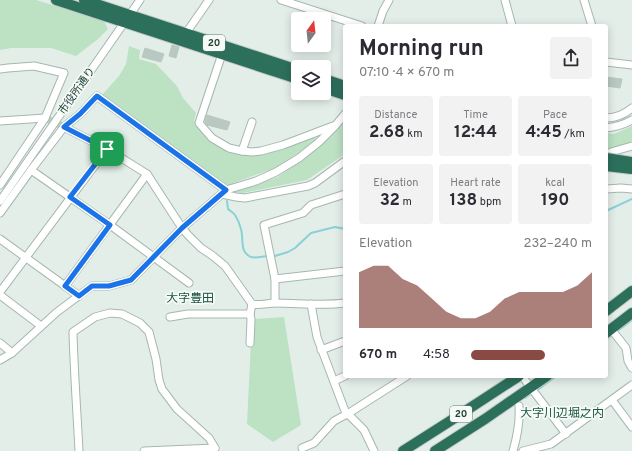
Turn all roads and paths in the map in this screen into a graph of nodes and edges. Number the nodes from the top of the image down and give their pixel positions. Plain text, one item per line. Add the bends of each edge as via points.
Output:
1 (56, 0) edge
2 (84, 0) edge
3 (140, 0) edge
4 (209, 0) edge
5 (281, 0) edge
6 (389, 0) edge
7 (505, 0) edge
8 (584, 0) edge
9 (127, 19) junction
10 (356, 24) edge
11 (379, 24) edge
12 (511, 24) edge
13 (591, 24) edge
14 (186, 34) junction
15 (222, 54) junction
16 (608, 62) edge
17 (632, 65) edge
18 (291, 68) edge
19 (0, 69) edge
20 (291, 77) edge
21 (331, 81) edge
22 (343, 85) edge
23 (331, 90) edge
24 (343, 93) edge
25 (632, 108) edge
26 (343, 116) edge
27 (45, 118) junction
28 (608, 118) edge
29 (632, 120) edge
30 (0, 121) edge
31 (252, 122) dead end
32 (335, 126) junction
33 (64, 127) junction
34 (608, 128) edge
35 (632, 146) edge
36 (107, 149) junction
37 (242, 151) junction
38 (608, 158) edge
39 (608, 160) edge
40 (343, 162) edge
41 (632, 162) edge
42 (608, 166) edge
43 (632, 169) edge
44 (31, 170) junction
45 (147, 174) junction
46 (0, 185) edge
47 (608, 189) edge
48 (632, 189) edge
49 (224, 192) junction
50 (70, 197) junction
51 (343, 197) edge
52 (0, 201) edge
53 (0, 213) edge
54 (110, 225) junction
55 (182, 228) junction
56 (0, 239) edge
57 (154, 257) junction
58 (26, 258) junction
59 (343, 271) edge
60 (274, 279) junction
61 (189, 283) dead end
62 (65, 286) junction
63 (632, 291) edge
64 (0, 293) edge
65 (79, 296) junction
66 (275, 303) junction
67 (343, 303) edge
68 (252, 304) junction
69 (311, 304) junction
70 (608, 309) edge
71 (632, 313) edge
72 (250, 314) junction
73 (170, 317) dead end
74 (41, 326) junction
75 (609, 331) edge
76 (343, 342) edge
77 (0, 343) edge
78 (250, 343) dead end
79 (321, 350) junction
80 (12, 353) junction
81 (0, 360) edge
82 (632, 368) edge
83 (343, 377) edge
84 (404, 378) edge
85 (516, 378) edge
86 (524, 378) edge
87 (544, 378) edge
88 (334, 381) junction
89 (632, 384) edge
90 (531, 387) junction
91 (612, 400) junction
92 (519, 406) dead end
93 (349, 413) junction
94 (632, 427) edge
95 (566, 434) junction
96 (302, 448) dead end
97 (79, 451) edge
98 (144, 451) edge
99 (374, 451) edge
100 (403, 451) edge
101 (435, 451) edge
102 (513, 451) edge
103 (523, 451) edge

1 - 9 highway, 20
2 - 9 highway, 20
3 - 9 street, 市役所通り
4 - 14 street
5 - 10 street
6 - 11 street
7 - 12 street
8 - 13 street
9 - 14 highway, 20
9 - 15 highway, 20
9 - 52 street, 市役所通り
14 - 18 highway, 20
15 - 20 highway, 20
15 - 37 street via 199,123 212,138 229,148
16 - 17 street
19 - 27 street via 34,66 64,73
21 - 22 highway
23 - 24 highway
25 - 28 street via 622,115
26 - 32 street
27 - 30 street
27 - 46 street
29 - 34 street
31 - 37 street
32 - 37 street via 261,151
32 - 49 street via 310,150 276,172
33 - 36 street
33 - 44 street
33 - 49 street via 97,96
35 - 39 street via 611,152
36 - 45 street
36 - 50 street
38 - 41 highway, bridge
40 - 49 street via 308,186 246,198
42 - 43 highway, bridge
44 - 50 street
44 - 53 street
45 - 54 street
45 - 55 street
47 - 48 street
49 - 55 street
50 - 54 street
50 - 58 street
51 - 60 street via 311,205 303,213 264,225
54 - 57 street
54 - 62 street
55 - 57 street
55 - 68 street via 201,248 225,266
56 - 58 street
57 - 61 street
57 - 65 street via 131,280 109,286 92,286
58 - 62 street
58 - 64 street
59 - 60 street
60 - 66 street
62 - 65 street
63 - 70 highway
64 - 74 street
65 - 74 street
66 - 68 street
66 - 69 street
67 - 69 street
68 - 72 street
69 - 79 street
71 - 75 highway
72 - 73 street via 188,314
72 - 78 street
74 - 80 street
75 - 82 street via 626,348
76 - 79 street
77 - 80 street
79 - 88 street
80 - 81 street
83 - 88 street
84 - 93 street
85 - 100 highway, 20
86 - 90 street
87 - 90 highway, 20
88 - 93 street via 345,411
89 - 91 street
90 - 95 street
90 - 101 highway, 20
91 - 94 street
91 - 95 street
92 - 102 street
93 - 96 street via 334,421 314,443
93 - 99 street via 364,430
95 - 103 street via 551,444
97 - 98 street via 73,332 95,317 110,313 122,314 140,323 149,332 162,389 177,409 215,448

